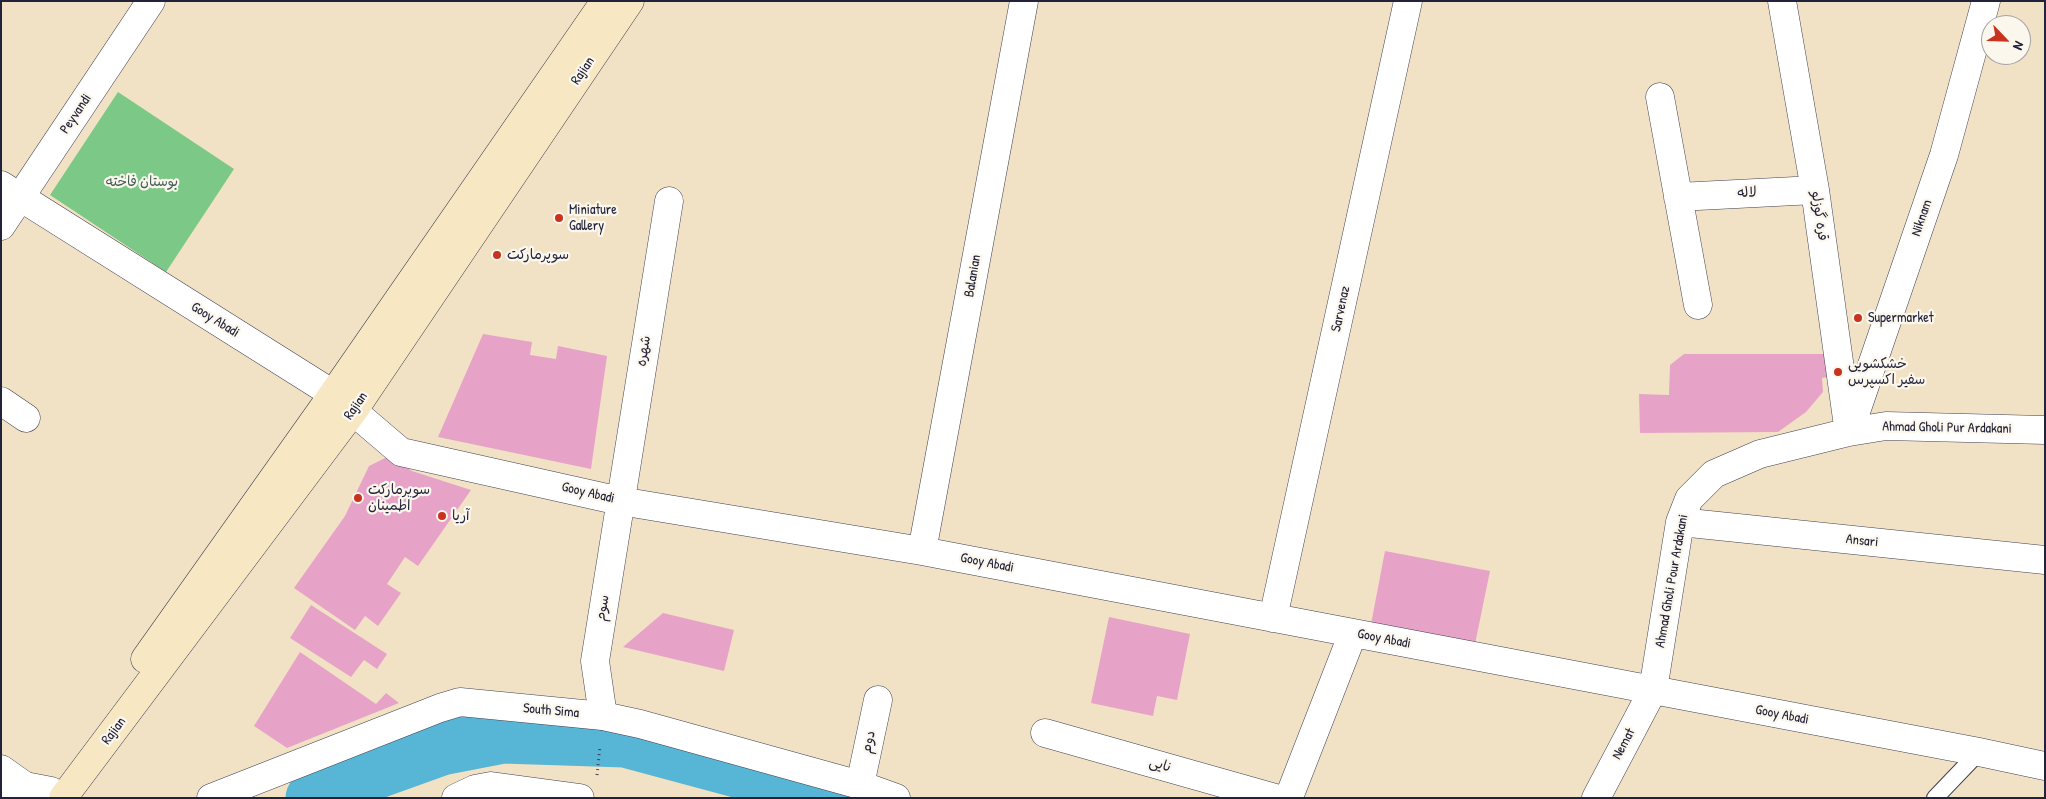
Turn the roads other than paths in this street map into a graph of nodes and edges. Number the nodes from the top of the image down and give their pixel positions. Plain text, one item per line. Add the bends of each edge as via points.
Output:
1 (151, 1) edge
2 (605, 1) edge
3 (630, 1) edge
4 (1024, 1) edge
5 (1408, 1) edge
6 (1782, 1) edge
7 (1986, 1) edge
8 (1660, 98) dead end
9 (1815, 190) junction
10 (11, 191) edge
11 (1678, 197) junction
12 (669, 201) dead end
13 (1, 226) edge
14 (1698, 305) dead end
15 (333, 394) junction
16 (1, 401) edge
17 (354, 410) junction
18 (26, 418) dead end
19 (2045, 430) edge
20 (1849, 432) junction
21 (620, 501) junction
22 (1680, 522) junction
23 (922, 551) junction
24 (2045, 560) edge
25 (1273, 618) junction
26 (1352, 633) junction
27 (1653, 690) junction
28 (878, 700) dead end
29 (603, 716) junction
30 (1045, 733) dead end
31 (1978, 752) junction
32 (2045, 766) edge
33 (1, 770) edge
34 (860, 785) junction
35 (588, 789) edge
36 (42, 794) edge
37 (211, 798) edge
38 (456, 798) edge
39 (896, 798) edge
40 (1275, 798) edge
41 (1287, 798) edge
42 (1596, 798) edge
43 (1935, 798) edge

1 - 10 street, Peyvandi
2 - 15 main road, Rajian
3 - 17 main road, Rajian
4 - 23 street, Balanian
5 - 25 street, Sarvenaz
6 - 9 street, قره گوزلو
7 - 20 street, Niknam via 1944,155
8 - 11 street
9 - 11 street, لاله
9 - 20 street, قره گوزلو
10 - 13 street, Peyvandi
10 - 15 street, Gooy Abadi
11 - 14 street
12 - 21 street, شهره
15 - 17 street, Gooy Abadi
15 - 36 main road, Rajian
16 - 18 street
17 - 21 street, Gooy Abadi via 402,452
17 - 36 main road, Rajian
19 - 20 street, Ahmad Gholi Pur Ardakani via 1886,426
20 - 22 street, Ahmad Gholi Pour Ardakani via 1760,454 1714,474 1689,499
21 - 23 street, Gooy Abadi
21 - 29 street, سوم via 595,661
22 - 24 street, Ansari
22 - 27 street, Ahmad Gholi Pour Ardakani
23 - 25 street, Gooy Abadi
25 - 26 street, Gooy Abadi
26 - 27 street, Gooy Abadi
26 - 41 street
27 - 31 street, Gooy Abadi
27 - 42 street, Nemat
28 - 34 street, دوم
29 - 34 street, South Sima
29 - 37 street, South Sima via 460,702
30 - 40 street, نایی
31 - 32 street, Gooy Abadi
31 - 43 lane
33 - 36 street
34 - 39 street, South Sima
35 - 38 street via 491,786

